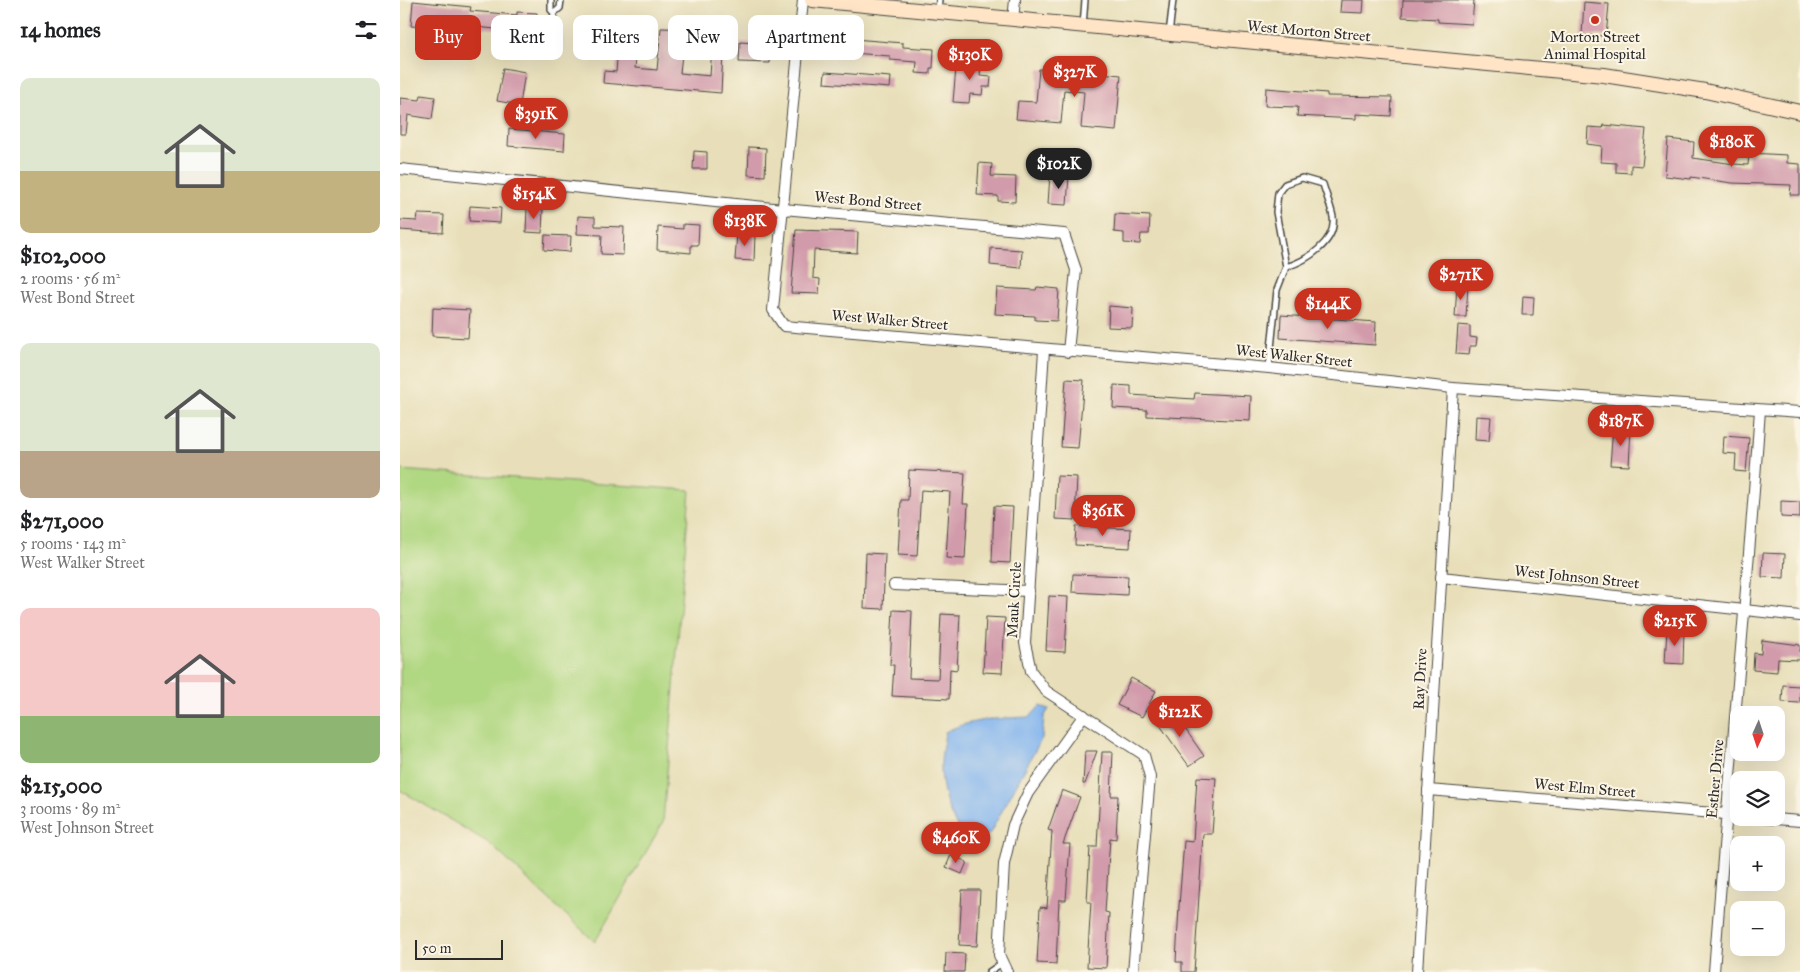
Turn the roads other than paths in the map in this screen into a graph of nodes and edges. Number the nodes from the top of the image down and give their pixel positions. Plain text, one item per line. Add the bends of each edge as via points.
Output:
1 (551, 0) edge
2 (561, 0) edge
3 (803, 0) edge
4 (812, 0) edge
5 (1015, 0) edge
6 (1085, 0) edge
7 (1173, 0) edge
8 (873, 3) edge
9 (938, 6) edge
10 (554, 13) joint
11 (1013, 20) junction
12 (1083, 26) junction
13 (1169, 34) junction
14 (1800, 112) edge
15 (400, 169) edge
16 (783, 209) junction
17 (1286, 267) junction
18 (1044, 350) junction
19 (1068, 352) junction
20 (1269, 368) junction
21 (1452, 388) junction
22 (1760, 410) junction
23 (1800, 412) edge
24 (1441, 577) junction
25 (894, 585) dead end
26 (1029, 590) junction
27 (1746, 610) junction
28 (1800, 616) edge
29 (1084, 715) junction
30 (1428, 790) junction
31 (1726, 814) junction
32 (1730, 815) edge
33 (1785, 820) edge
34 (1800, 821) edge
35 (1005, 967) edge
36 (989, 972) edge
37 (1133, 972) edge
38 (1418, 972) edge
39 (1714, 972) edge

1 - 10 lane
2 - 10 lane via 560,8
3 - 16 street
4 - 8 main road, West Morton Street
5 - 11 street
6 - 12 lane
7 - 13 lane
8 - 9 main road, West Morton Street
9 - 11 main road, West Morton Street
11 - 12 main road, West Morton Street
12 - 13 main road, West Morton Street
13 - 14 main road, West Morton Street via 1604,75 1705,91
15 - 16 street, West Bond Street
16 - 18 street, West Walker Street via 773,310 784,326
16 - 19 street, West Bond Street via 1064,234 1076,270
17 - 17 lane via 1276,212 1278,193 1286,184 1302,178 1322,184 1333,219 1330,234 1302,262
17 - 20 lane via 1277,290
18 - 19 street, West Walker Street
18 - 26 street, Mauk Circle
19 - 20 street, West Walker Street
20 - 21 street, West Walker Street
21 - 22 street, West Walker Street
21 - 24 street, Ray Drive
22 - 23 street, West Walker Street
22 - 27 street, Esther Drive
24 - 27 street, West Johnson Street
24 - 30 street, Ray Drive
25 - 26 street
26 - 29 street, Mauk Circle via 1026,643 1031,671 1046,691
27 - 28 street, West Johnson Street
27 - 31 street, Esther Drive
29 - 35 street via 1028,793 1013,825 1004,864 999,955
29 - 37 street, Mauk Circle via 1144,755 1150,777
30 - 31 street, West Elm Street
30 - 38 street, Ray Drive
31 - 32 street, West Elm Street
31 - 39 street, Esther Drive
33 - 34 street
35 - 36 lane

